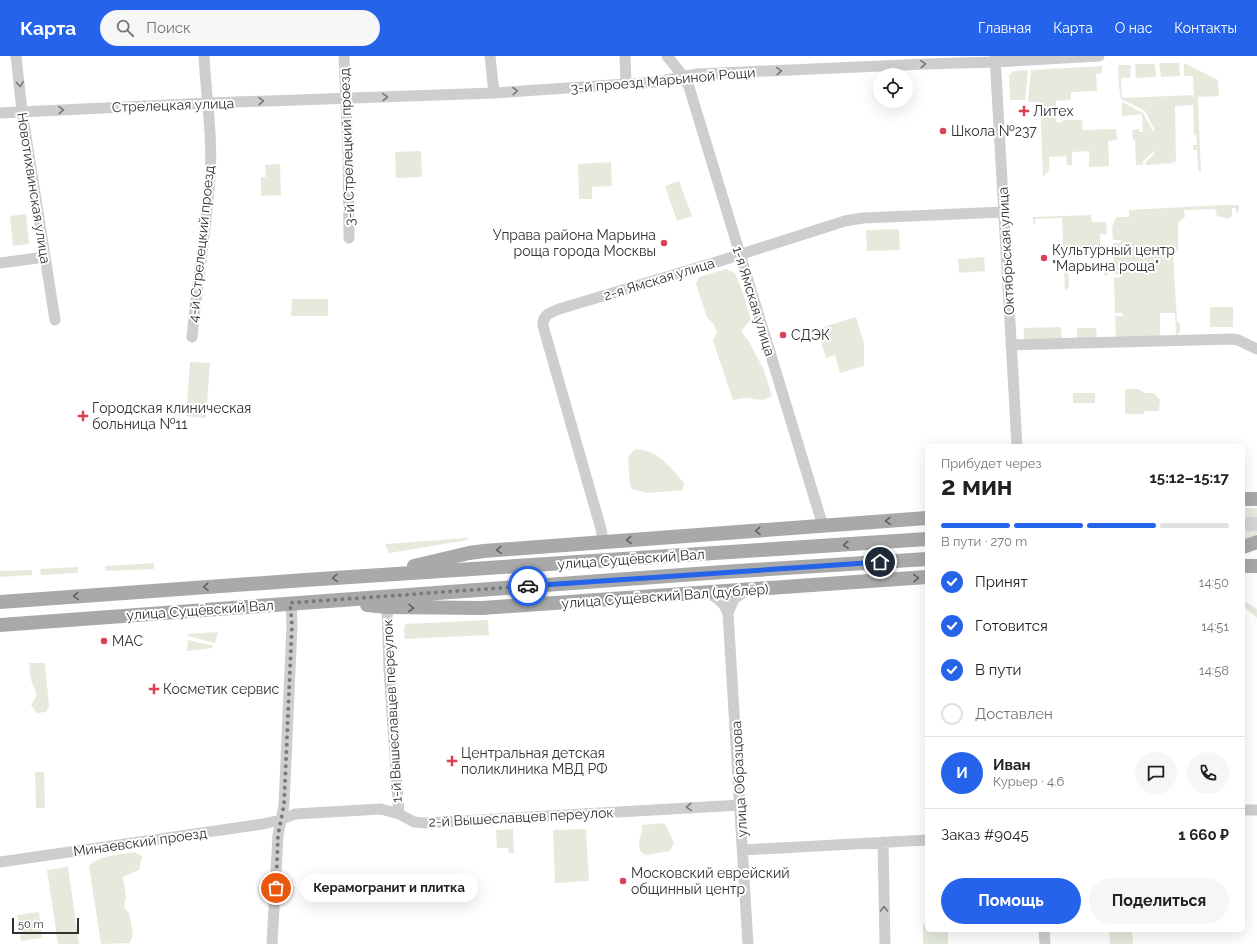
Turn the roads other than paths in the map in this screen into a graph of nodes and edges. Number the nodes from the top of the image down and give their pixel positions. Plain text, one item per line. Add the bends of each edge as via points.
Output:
1 (16, 56) edge
2 (204, 56) edge
3 (344, 56) edge
4 (490, 56) edge
5 (625, 56) edge
6 (667, 56) edge
7 (1099, 56) edge
8 (995, 59) edge
9 (684, 77) junction
10 (626, 83) junction
11 (494, 93) junction
12 (346, 99) junction
13 (208, 103) junction
14 (22, 111) junction
15 (0, 113) edge
16 (1004, 212) junction
17 (349, 238) dead end
18 (740, 254) junction
19 (45, 257) junction
20 (0, 264) edge
21 (55, 320) dead end
22 (192, 337) dead end
23 (1011, 345) junction
24 (1257, 349) edge
25 (1017, 444) edge
26 (925, 518) edge
27 (823, 526) junction
28 (925, 539) edge
29 (603, 542) junction
30 (1257, 542) edge
31 (1245, 546) edge
32 (925, 559) edge
33 (1245, 566) edge
34 (1257, 566) edge
35 (374, 575) junction
36 (925, 577) edge
37 (747, 590) junction
38 (705, 593) junction
39 (330, 601) junction
40 (0, 602) edge
41 (290, 603) junction
42 (387, 607) junction
43 (728, 613) junction
44 (0, 625) edge
45 (741, 805) junction
46 (1245, 810) edge
47 (1257, 810) edge
48 (399, 814) junction
49 (280, 820) junction
50 (925, 840) edge
51 (883, 842) junction
52 (743, 850) junction
53 (0, 862) edge
54 (1044, 932) edge
55 (272, 944) edge
56 (748, 944) edge
57 (885, 944) edge
58 (1045, 944) edge

1 -> 14 street, Новотихвинская улица
2 - 13 street, 4-й Стрелецкий проезд
3 - 12 street, 3-й Стрелецкий проезд
4 - 11 street
5 - 10 street
6 - 9 street, 1-я Ямская улица
7 - 8 street, 3-й проезд Марьиной Рощи
9 -> 8 street, 3-й проезд Марьиной Рощи via 697,74
8 - 16 street, Октябрьская улица
9 - 10 street, 3-й проезд Марьиной Рощи via 656,82
9 - 18 street, 1-я Ямская улица via 707,142
11 -> 10 street, 3-й проезд Марьиной Рощи
12 -> 11 street, 3-й проезд Марьиной Рощи
13 -> 12 street, Стрелецкая улица
12 - 17 street, 3-й Стрелецкий проезд
14 -> 13 street, Стрелецкая улица
13 - 22 street, 4-й Стрелецкий проезд via 210,176
14 - 15 street, Стрелецкая улица
14 - 19 street, Новотихвинская улица
16 - 18 street, 2-я Ямская улица via 863,218 845,221
16 - 23 street, Октябрьская улица
18 - 27 street, 1-я Ямская улица
18 - 29 street, 2-я Ямская улица via 559,309 551,312 543,320
19 - 20 street
19 - 21 street, Новотихвинская улица
23 - 24 street via 1232,339
23 - 25 street, Октябрьская улица
26 -> 27 main road
27 -> 29 main road
28 -> 35 main road, улица Сущёвский Вал
29 -> 35 main road via 469,553
30 - 31 main road
32 - 39 main road, улица Сущёвский Вал
33 - 34 main road
35 -> 40 main road, улица Сущёвский Вал
37 -> 36 main road, улица Сущёвский Вал (дублёр)
37 - 38 main road, улица Сущёвский Вал (дублёр)
37 - 43 street via 734,599
42 -> 38 main road, улица Сущёвский Вал (дублёр) via 482,608
38 - 43 street via 720,600
39 - 41 main road, улица Сущёвский Вал
39 - 42 main road, улица Сущёвский Вал (дублёр)
41 - 44 main road, улица Сущёвский Вал
41 - 49 street via 292,625 284,805
42 - 48 street, 1-й Вышеславцев переулок
43 - 45 street, улица Образцова
45 -> 48 street, 2-й Вышеславцев переулок via 425,823 414,822
45 - 52 street, улица Образцова
46 - 47 street
48 - 49 street, 2-й Вышеславцев переулок via 381,809 364,809 296,814
49 - 53 street, Минаевский проезд
49 - 55 street
50 - 51 street
51 - 52 street
57 -> 51 street
52 - 56 street, улица Образцова
54 - 58 street

